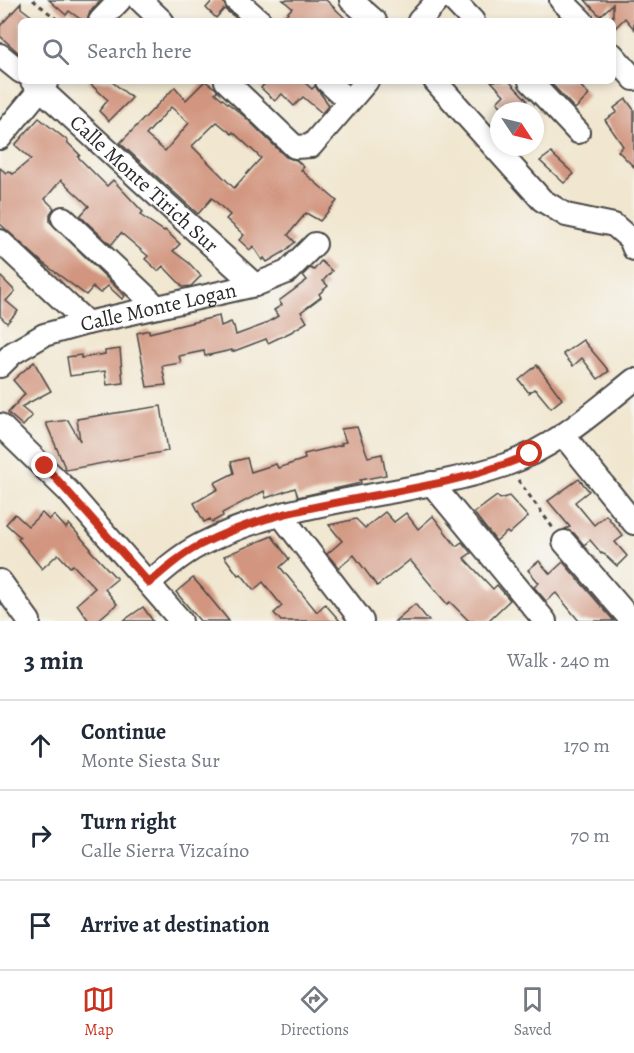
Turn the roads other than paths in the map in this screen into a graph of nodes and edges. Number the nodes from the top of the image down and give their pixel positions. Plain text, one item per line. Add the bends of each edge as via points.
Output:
1 (120, 0) edge
2 (140, 0) edge
3 (236, 0) edge
4 (351, 0) edge
5 (438, 0) edge
6 (453, 0) edge
7 (561, 0) edge
8 (103, 18) edge
9 (159, 18) edge
10 (257, 18) edge
11 (372, 18) edge
12 (422, 18) edge
13 (470, 18) edge
14 (579, 18) edge
15 (0, 54) edge
16 (616, 58) edge
17 (18, 69) edge
18 (634, 79) edge
19 (39, 84) edge
20 (41, 84) edge
21 (229, 84) edge
22 (331, 84) edge
23 (364, 84) edge
24 (438, 84) edge
25 (533, 84) edge
26 (350, 100) junction
27 (578, 132) dead end
28 (0, 138) edge
29 (63, 218) dead end
30 (0, 241) edge
31 (315, 244) dead end
32 (634, 249) edge
33 (255, 285) junction
34 (157, 307) junction
35 (87, 323) junction
36 (4, 354) edge
37 (634, 380) edge
38 (0, 425) edge
39 (564, 436) junction
40 (431, 483) junction
41 (281, 515) junction
42 (634, 523) edge
43 (564, 542) road end
44 (0, 581) edge
45 (149, 583) junction
46 (29, 621) edge
47 (181, 621) edge
48 (362, 621) edge
49 (546, 621) edge
50 (632, 621) edge

1 - 8 street
2 - 9 street
3 - 10 street
4 - 11 street
5 - 12 street
6 - 13 street
7 - 14 street
15 - 17 street
16 - 18 street
19 - 28 street
20 - 33 street, Calle Monte Tirich Sur
21 - 26 street via 295,147 311,146
22 - 26 street
23 - 26 street
24 - 32 street via 542,200 566,215 614,225 630,239
25 - 27 street
29 - 34 street
30 - 35 street
31 - 33 street, Calle Monte Logan via 287,272
33 - 34 street, Calle Monte Logan
34 - 35 street, Calle Monte Logan
35 - 36 street, Calle Monte Logan
37 - 39 street
38 - 45 street via 68,491
39 - 40 street via 506,465
39 - 42 street
40 - 41 street
40 - 49 street
41 - 45 street via 199,545
41 - 48 street
43 - 50 street
44 - 46 street
45 - 47 street

